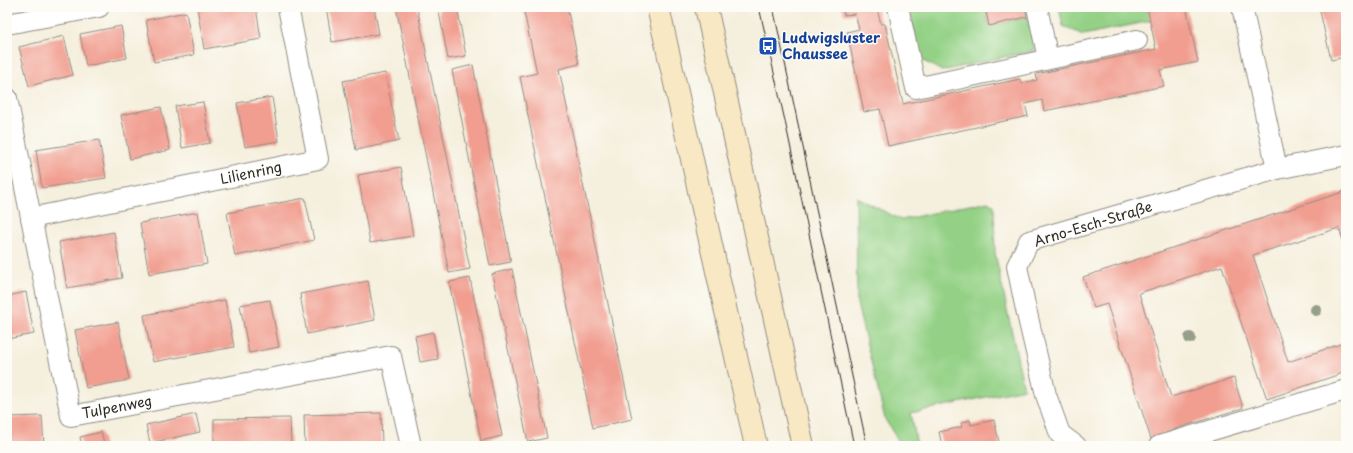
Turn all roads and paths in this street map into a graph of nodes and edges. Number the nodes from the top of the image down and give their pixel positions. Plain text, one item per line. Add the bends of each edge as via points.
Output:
1 (100, 7) edge
2 (288, 7) edge
3 (658, 7) edge
4 (706, 7) edge
5 (898, 7) edge
6 (1037, 7) edge
7 (1242, 7) edge
8 (7, 24) edge
9 (1137, 40) dead end
10 (1048, 59) junction
11 (7, 98) edge
12 (1346, 155) edge
13 (1277, 169) junction
14 (31, 218) junction
15 (1346, 390) edge
16 (411, 446) edge
17 (756, 446) edge
18 (803, 446) edge
19 (1076, 446) edge
20 (1159, 446) edge

1 - 8 street
2 - 14 street, Lilienring via 318,159
3 - 17 street
4 - 18 street
5 - 10 street via 916,88
6 - 10 street
7 - 13 street
9 - 10 street
11 - 14 street, Tulpenweg
12 - 13 street, Arno-Esch-Straße
13 - 19 street, Arno-Esch-Straße via 1029,241 1017,266 1046,395 1060,434
14 - 16 street, Tulpenweg via 71,416 391,356
15 - 20 street

